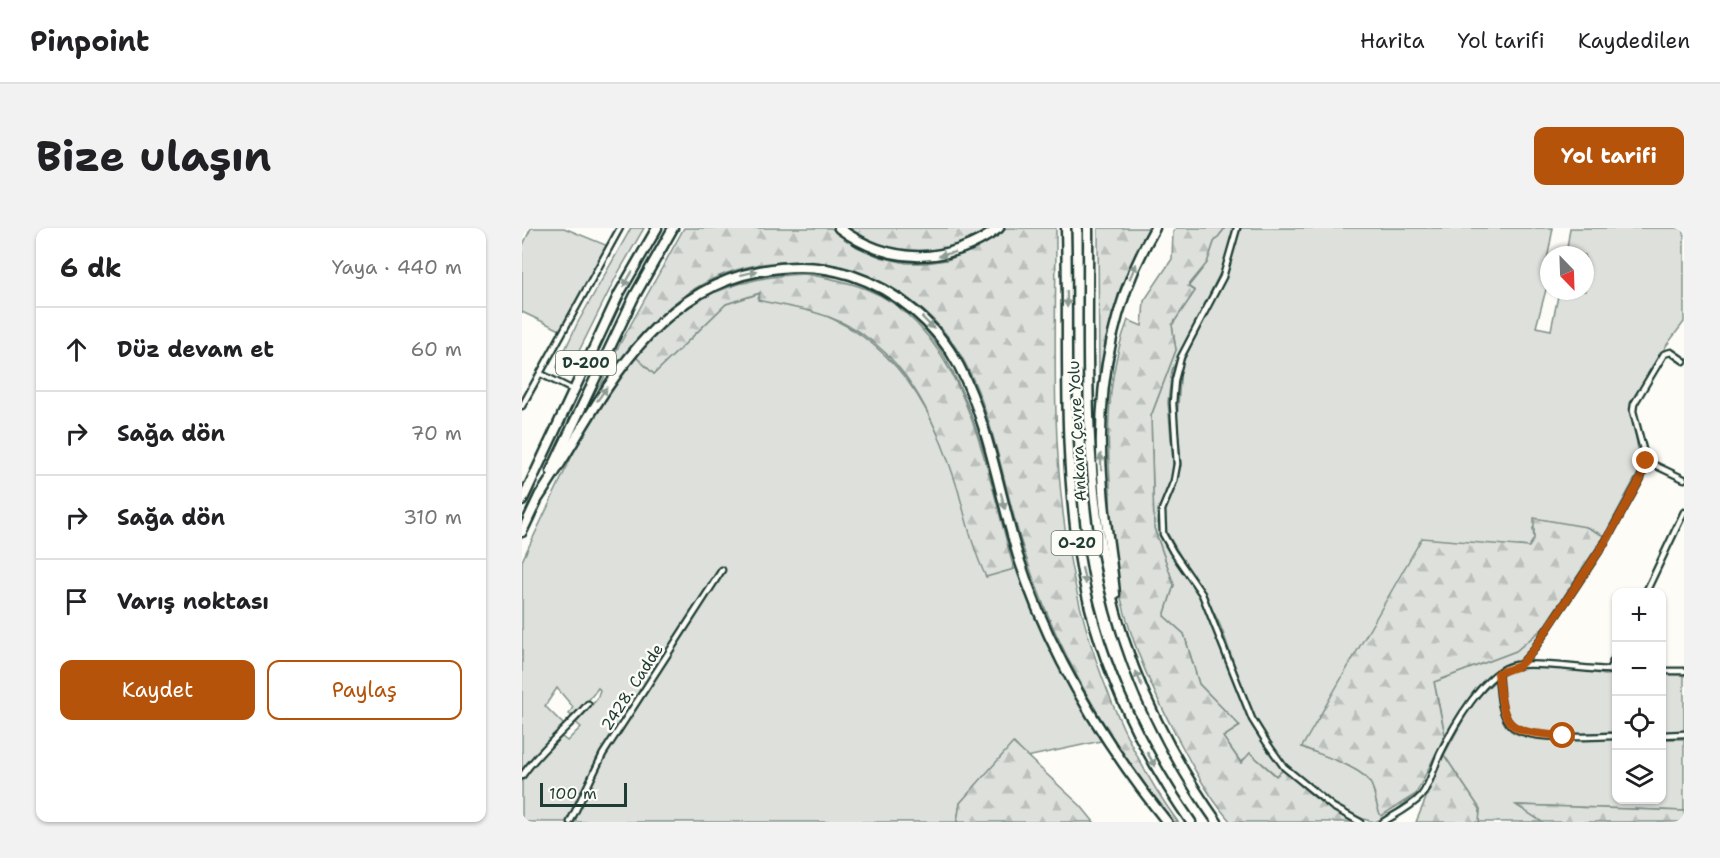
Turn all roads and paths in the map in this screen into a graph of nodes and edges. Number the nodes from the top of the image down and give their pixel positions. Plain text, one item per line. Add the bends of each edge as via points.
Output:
1 (620, 228) edge
2 (657, 228) edge
3 (673, 228) edge
4 (839, 228) edge
5 (999, 228) edge
6 (1066, 228) edge
7 (1088, 228) edge
8 (1155, 228) edge
9 (1237, 228) edge
10 (1684, 361) edge
11 (541, 374) junction
12 (573, 390) junction
13 (522, 405) edge
14 (1646, 461) junction
15 (1684, 479) edge
16 (539, 497) junction
17 (522, 501) edge
18 (1684, 512) edge
19 (522, 532) edge
20 (722, 570) dead end
21 (1648, 588) edge
22 (1119, 624) junction
23 (1612, 664) edge
24 (1519, 666) junction
25 (1609, 670) joint
26 (1666, 671) edge
27 (1684, 671) edge
28 (1498, 673) junction
29 (588, 704) dead end
30 (1684, 734) edge
31 (1666, 735) edge
32 (1612, 736) edge
33 (522, 776) edge
34 (570, 822) edge
35 (1167, 822) edge
36 (1191, 822) edge
37 (1217, 822) edge
38 (1360, 822) edge
39 (1383, 822) edge

1 - 11 street
2 -> 12 highway, D-200 via 619,294
3 - 16 highway, D-200 via 634,297
5 -> 4 highway via 953,253 918,258 884,252
6 -> 36 highway, Ankara Çevre Yolu / O-20 via 1068,438 1080,558 1098,632 1130,718
7 - 22 highway, Ankara Çevre Yolu / O-20 via 1090,438 1102,555
22 -> 8 highway via 1102,487 1102,404 1122,298
9 - 38 street via 1223,277 1181,357 1174,380 1177,464 1162,510 1163,534 1202,594 1252,719 1267,743 1284,767 1333,807
10 - 14 street via 1671,352 1664,354 1633,407
11 - 12 street
11 - 13 street
12 - 17 highway, D-200
14 - 15 street
14 - 24 street via 1641,478 1606,541
16 - 19 highway, D-200
16 -> 35 highway via 580,427 625,363 667,316 698,293 741,275 789,267 827,269 883,289 933,328 959,367 976,410 1019,558 1060,656 1105,739
18 - 21 street
20 - 34 street, 2428. Cadde via 603,754
37 -> 22 highway, Ankara Çevre Yolu / O-20 via 1169,743 1141,686
23 - 25 street
24 - 25 street via 1569,665
24 - 28 street
26 - 27 street
28 - 32 street via 1502,709 1514,729 1563,736
28 - 39 street via 1471,701 1440,753 1423,794
29 - 33 street
30 - 31 street

